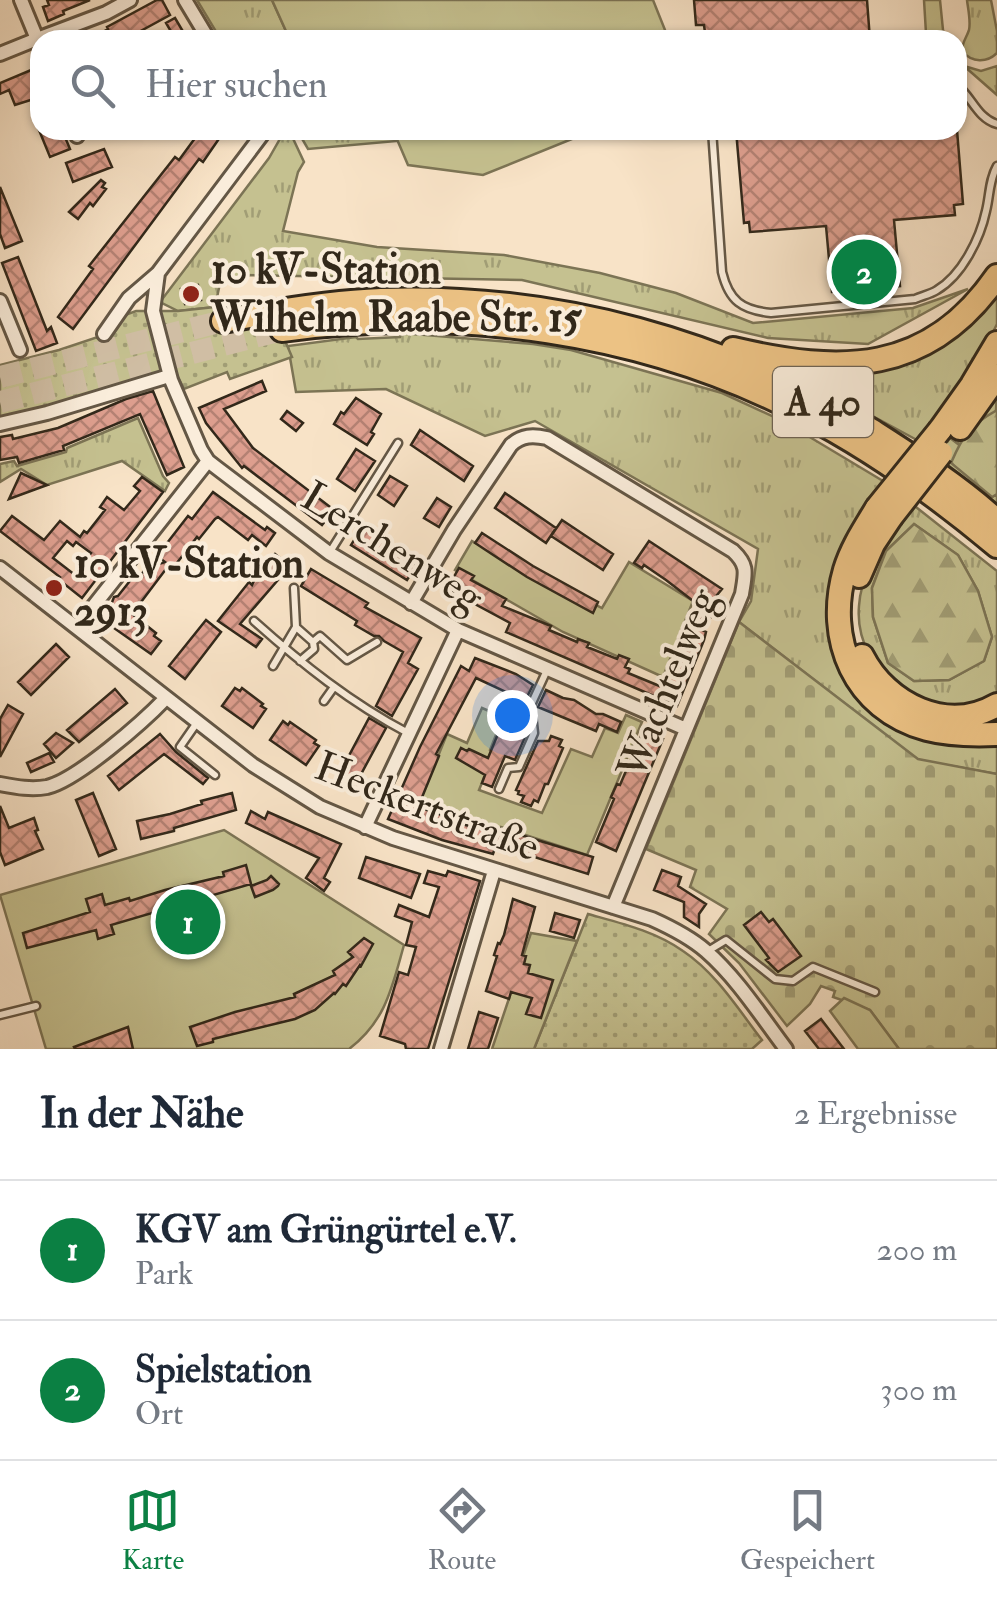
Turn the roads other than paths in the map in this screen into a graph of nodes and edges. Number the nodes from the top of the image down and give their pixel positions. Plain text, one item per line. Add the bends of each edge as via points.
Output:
1 (21, 0) edge
2 (130, 0) edge
3 (185, 0) edge
4 (33, 30) edge
5 (67, 30) edge
6 (203, 30) edge
7 (30, 45) edge
8 (0, 54) edge
9 (967, 95) edge
10 (997, 124) edge
11 (257, 140) edge
12 (713, 140) edge
13 (997, 166) edge
14 (158, 273) junction
15 (997, 276) edge
16 (128, 298) junction
17 (0, 300) edge
18 (155, 318) junction
19 (223, 320) tunnel mouth
20 (626, 325) junction
21 (282, 330) tunnel mouth
22 (104, 334) dead end
23 (997, 343) edge
24 (20, 350) dead end
25 (170, 376) junction
26 (997, 376) edge
27 (0, 424) edge
28 (946, 435) junction
29 (398, 443) dead end
30 (208, 460) junction
31 (884, 512) junction
32 (997, 521) edge
33 (997, 546) edge
34 (329, 553) junction
35 (0, 568) edge
36 (294, 588) dead end
37 (411, 604) junction
38 (254, 621) dead end
39 (77, 627) junction
40 (296, 627) junction
41 (458, 630) junction
42 (313, 642) junction
43 (377, 642) dead end
44 (284, 649) junction
45 (300, 661) junction
46 (274, 666) dead end
47 (546, 670) junction
48 (344, 683) dead end
49 (336, 689) junction
50 (166, 698) junction
51 (324, 701) dead end
52 (997, 705) edge
53 (197, 723) junction
54 (686, 729) junction
55 (408, 733) junction
56 (997, 734) edge
57 (215, 775) dead end
58 (0, 784) edge
59 (499, 789) dead end
60 (365, 826) junction
61 (494, 870) junction
62 (613, 908) junction
63 (707, 951) junction
64 (875, 992) dead end
65 (36, 1006) dead end
66 (0, 1015) edge
67 (441, 1049) edge
68 (786, 1049) edge

1 - 4 street
2 - 5 street
3 - 6 street
7 - 8 street
9 - 10 lane
11 - 14 street
12 - 13 lane via 722,272 726,288 750,310 915,299 937,290 973,247
14 - 16 street
14 - 18 street
15 - 20 highway via 950,328 921,346 864,363 780,360
16 - 18 street
16 - 22 street
17 - 24 street
18 - 25 street, Lerchenweg
19 - 20 highway, A 40 via 306,306 437,300
20 - 32 highway, A 40 via 750,368 832,407
21 - 33 highway, A 40 via 476,323 563,334 674,360 829,427 926,489
23 - 28 highway
25 - 27 street
25 - 30 street, Lerchenweg
26 - 28 highway
28 - 31 highway, bridge
29 - 34 lane
30 - 34 street, Lerchenweg
30 - 39 street
31 - 52 highway via 855,591 853,626 867,666 899,699 932,714 960,718
31 - 56 highway via 852,552 838,597 847,660 867,692 904,720 926,729
34 - 37 street, Lerchenweg
35 - 39 street, Heckertstraße
36 - 40 lane
37 - 41 street, Lerchenweg
37 - 54 street, Wachtelweg via 510,445 532,435 547,438 742,559 742,594
38 - 44 lane
39 - 50 street, Heckertstraße
40 - 42 lane
40 - 44 lane
41 - 47 street, Lerchenweg
41 - 55 street
42 - 43 lane via 320,636 346,660
42 - 45 lane
44 - 45 lane
44 - 46 lane
45 - 49 lane
47 - 54 street, Lerchenweg
47 - 59 lane via 531,705 534,732 519,767 508,768
48 - 49 lane
49 - 51 lane
49 - 55 lane
50 - 53 street, Heckertstraße
50 - 58 street via 62,782 39,788
53 - 57 lane via 180,748
53 - 60 street, Heckertstraße via 286,788
54 - 62 street, Wachtelweg
55 - 60 street
60 - 61 street, Heckertstraße
61 - 62 street, Heckertstraße
61 - 67 street
62 - 63 street, Heckertstraße via 676,929
63 - 64 lane via 726,940 775,979 793,981 813,967
63 - 68 street, Heckertstraße
65 - 66 lane

